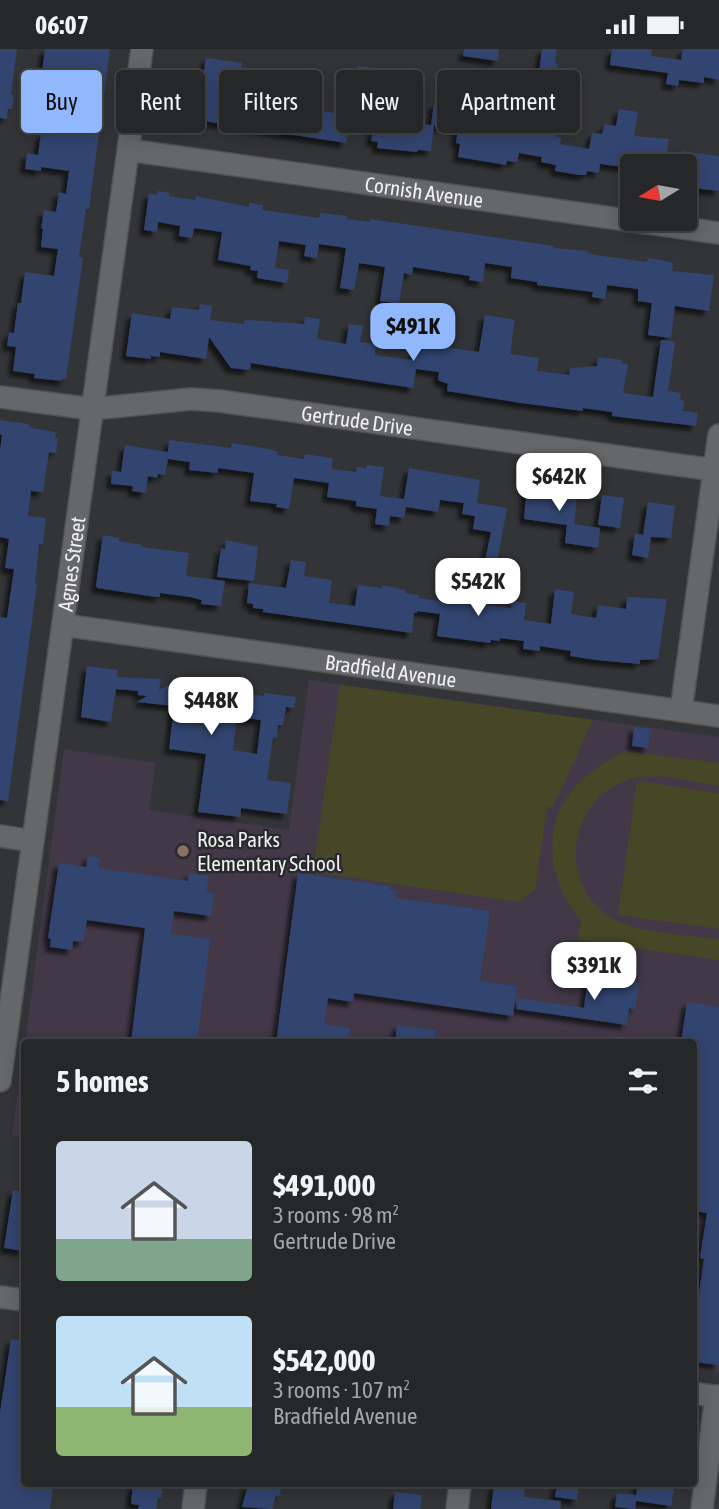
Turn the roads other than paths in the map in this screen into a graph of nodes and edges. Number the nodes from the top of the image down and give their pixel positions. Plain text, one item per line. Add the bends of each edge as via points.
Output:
1 (142, 49) edge
2 (128, 150) junction
3 (719, 233) edge
4 (0, 397) edge
5 (92, 409) junction
6 (719, 435) edge
7 (714, 470) junction
8 (63, 625) junction
9 (681, 711) junction
10 (719, 716) edge
11 (0, 836) edge
12 (33, 841) junction
13 (0, 1081) edge
14 (0, 1297) edge
15 (21, 1300) edge
16 (697, 1393) edge
17 (718, 1396) edge
18 (197, 1487) edge
19 (460, 1487) edge
20 (193, 1509) edge
21 (457, 1509) edge
22 (702, 1509) edge

1 - 2 street, Agnes Street
2 - 3 street, Cornish Avenue
2 - 5 street, Agnes Street
4 - 5 street, Gertrude Drive
5 - 7 street, Gertrude Drive via 191,399 220,401
5 - 8 street, Agnes Street
6 - 7 street
7 - 9 street
8 - 9 street, Bradfield Avenue
8 - 12 street, Agnes Street
9 - 10 street, Bradfield Avenue
11 - 12 street
12 - 13 street, Agnes Street
14 - 15 street
16 - 17 street
17 - 22 street
18 - 20 street
19 - 21 street

